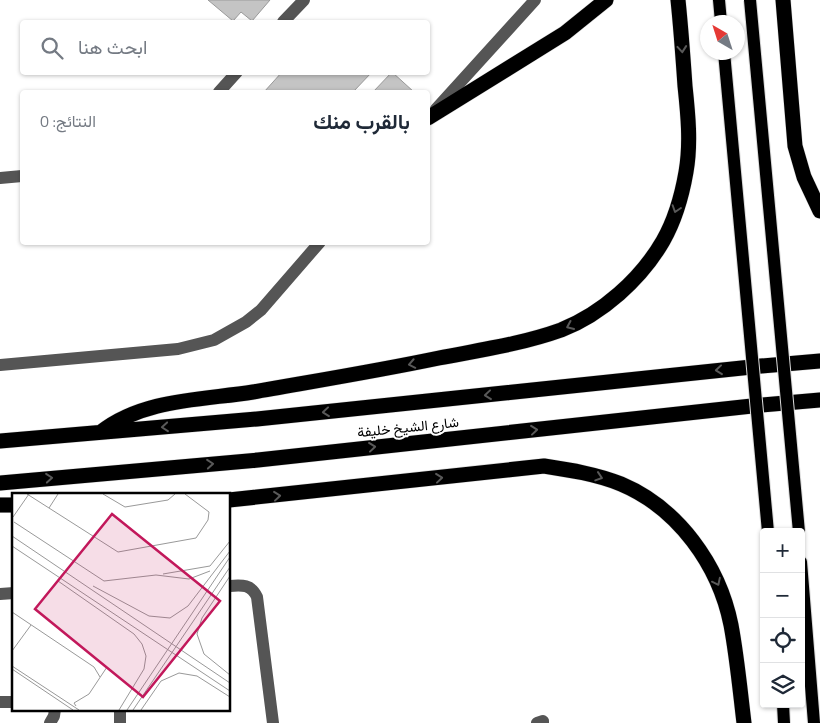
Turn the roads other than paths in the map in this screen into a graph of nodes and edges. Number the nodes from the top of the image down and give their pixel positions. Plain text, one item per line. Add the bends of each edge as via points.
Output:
1 (304, 0) edge
2 (535, 0) edge
3 (606, 0) edge
4 (678, 0) edge
5 (719, 0) edge
6 (750, 0) edge
7 (783, 0) edge
8 (720, 15) edge
9 (285, 20) edge
10 (725, 60) edge
11 (234, 75) edge
12 (221, 90) edge
13 (430, 116) edge
14 (430, 117) edge
15 (20, 176) edge
16 (0, 178) edge
17 (820, 211) edge
18 (317, 245) edge
19 (820, 361) edge
20 (0, 366) edge
21 (820, 400) edge
22 (101, 432) junction
23 (0, 441) edge
24 (0, 483) edge
25 (230, 500) edge
26 (768, 528) edge
27 (799, 528) edge
28 (802, 573) edge
29 (230, 586) edge
30 (782, 708) edge
31 (55, 710) edge
32 (120, 710) edge
33 (50, 723) edge
34 (120, 723) edge
35 (273, 723) edge
36 (744, 723) edge
37 (784, 723) edge
38 (814, 723) edge

1 - 9 street
2 - 13 street
3 - 14 highway via 565,33
4 -> 22 highway via 688,140 682,194 654,255 610,300 576,323 547,334 374,371 166,405 122,418
5 - 8 main road
6 - 27 main road, bridge
7 - 17 highway via 796,146 804,177
10 - 26 main road, bridge
11 - 12 street
15 - 16 street
18 - 20 street via 261,310 214,340 178,349
19 -> 22 highway, شارع الشيخ خليفة
24 -> 21 highway, شارع الشيخ خليفة via 258,460
22 - 23 highway, شارع الشيخ خليفة
25 -> 36 highway via 544,466 586,472 622,485 651,501 683,527 708,564 731,624
28 - 38 main road
29 - 35 street via 246,585 257,597
30 - 37 main road
31 - 33 street
32 - 34 street

